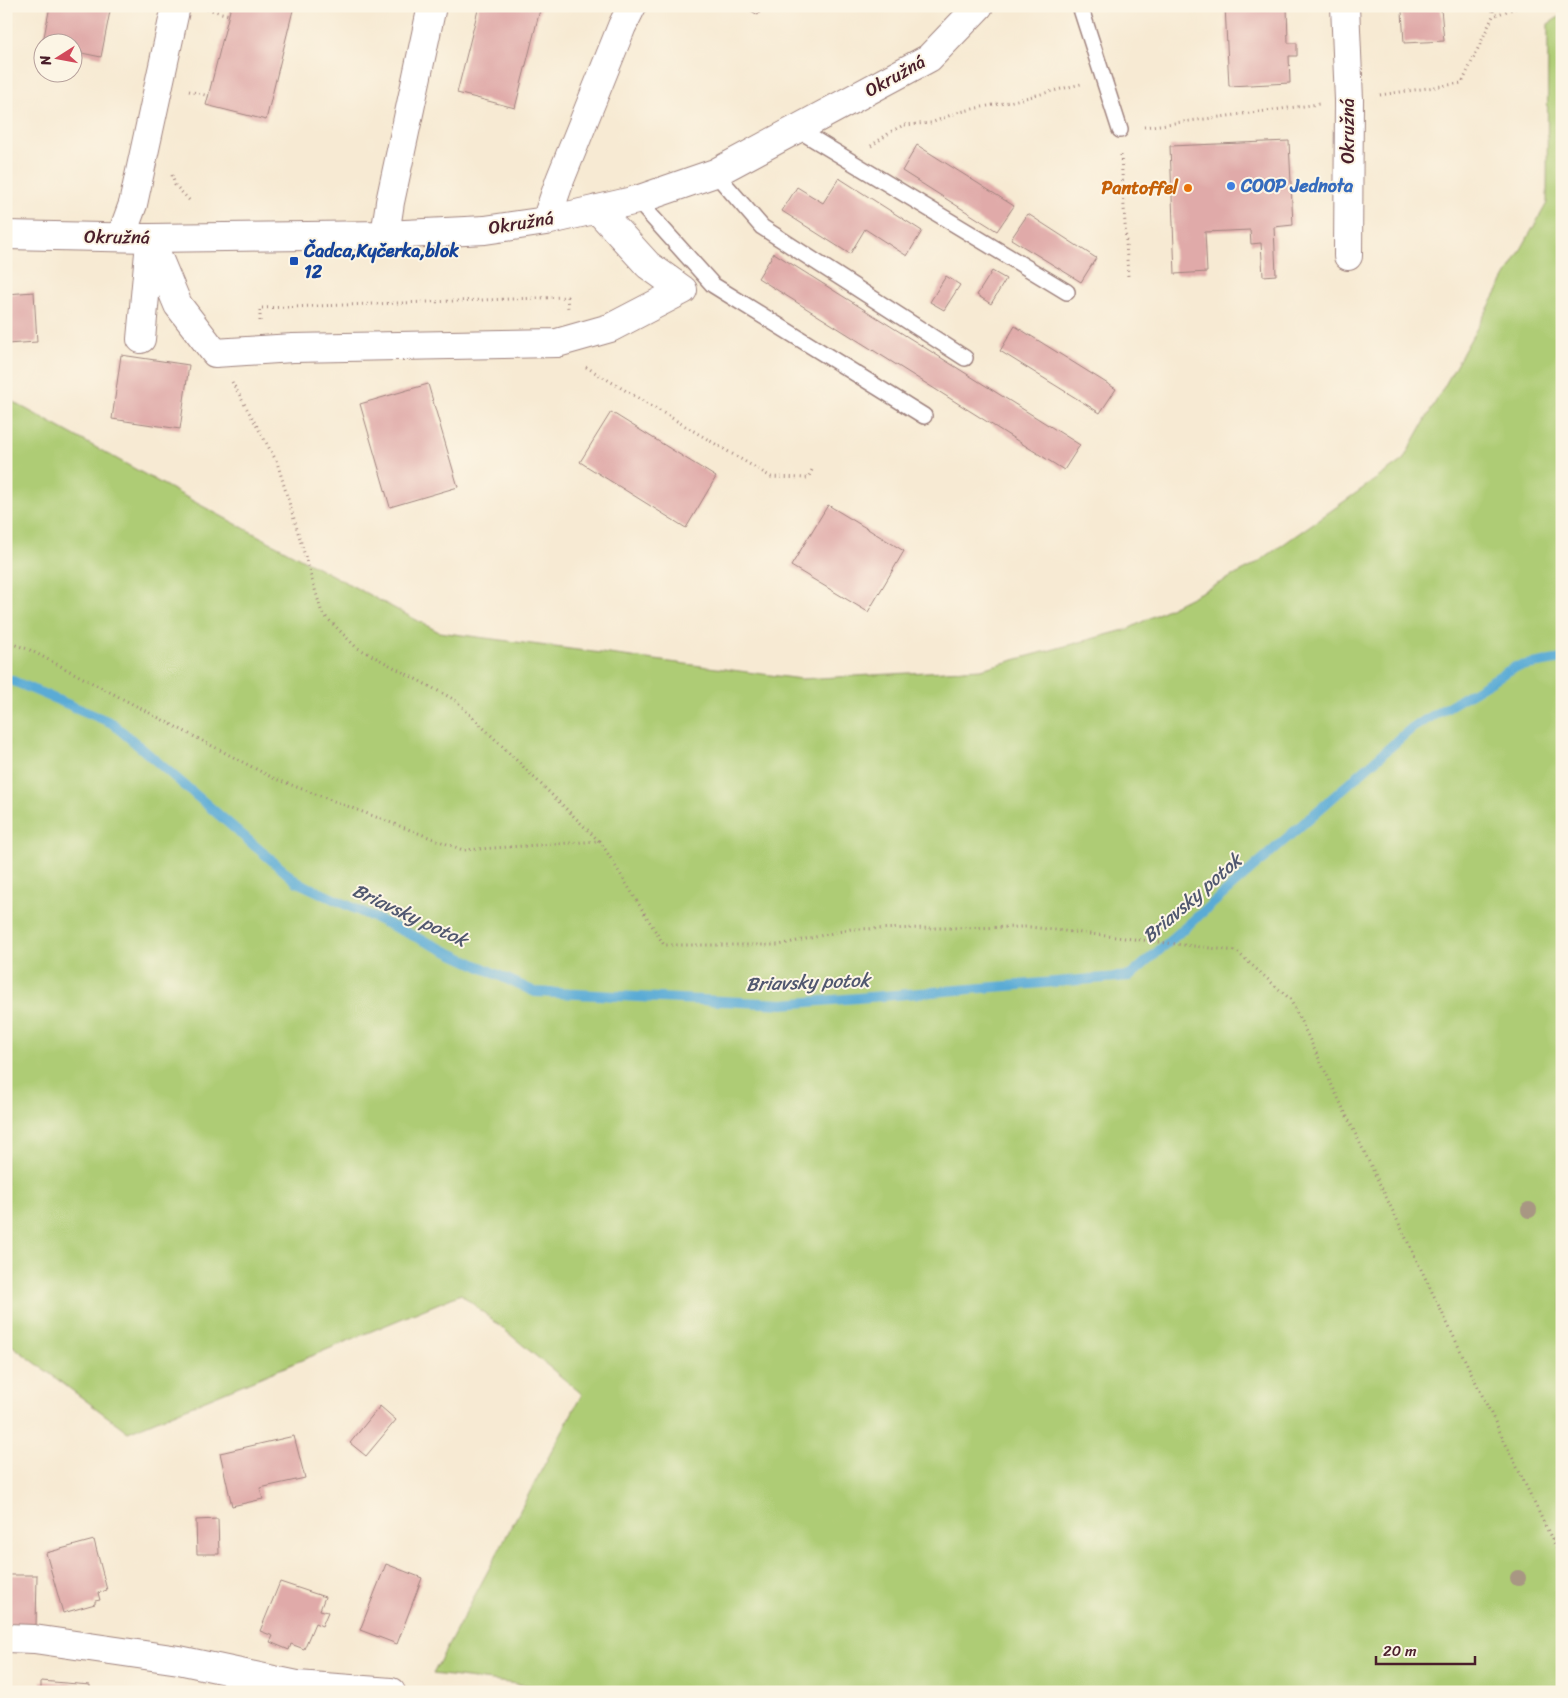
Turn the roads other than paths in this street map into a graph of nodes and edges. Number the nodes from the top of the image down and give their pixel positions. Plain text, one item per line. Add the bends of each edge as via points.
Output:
1 (176, 6) edge
2 (432, 6) edge
3 (632, 6) edge
4 (979, 6) edge
5 (1080, 6) edge
6 (1345, 6) edge
7 (797, 129) junction
8 (1120, 130) road end
9 (715, 174) junction
10 (637, 200) junction
11 (597, 209) junction
12 (546, 221) junction
13 (6, 235) edge
14 (385, 236) junction
15 (122, 237) junction
16 (150, 238) junction
17 (1348, 256) dead end
18 (1067, 292) dead end
19 (141, 340) dead end
20 (965, 358) dead end
21 (924, 416) dead end
22 (6, 1638) edge
23 (391, 1692) edge

1 - 15 street via 133,204
2 - 14 street
3 - 12 street
4 - 7 street, Okružná via 929,58
5 - 8 lane
6 - 17 street, Okružná via 1349,100
7 - 9 street, Okružná
7 - 18 lane
9 - 10 street, Okružná
9 - 20 lane via 762,227
10 - 11 street, Okružná
10 - 21 lane via 713,285
11 - 12 street, Okružná
11 - 16 street via 648,265 683,290 610,328 557,342 215,353 178,305
12 - 14 street, Okružná via 485,230
13 - 15 street, Okružná
14 - 16 street, Okružná
15 - 16 street, Okružná
16 - 19 street
22 - 23 street via 34,1639 179,1660 297,1685

